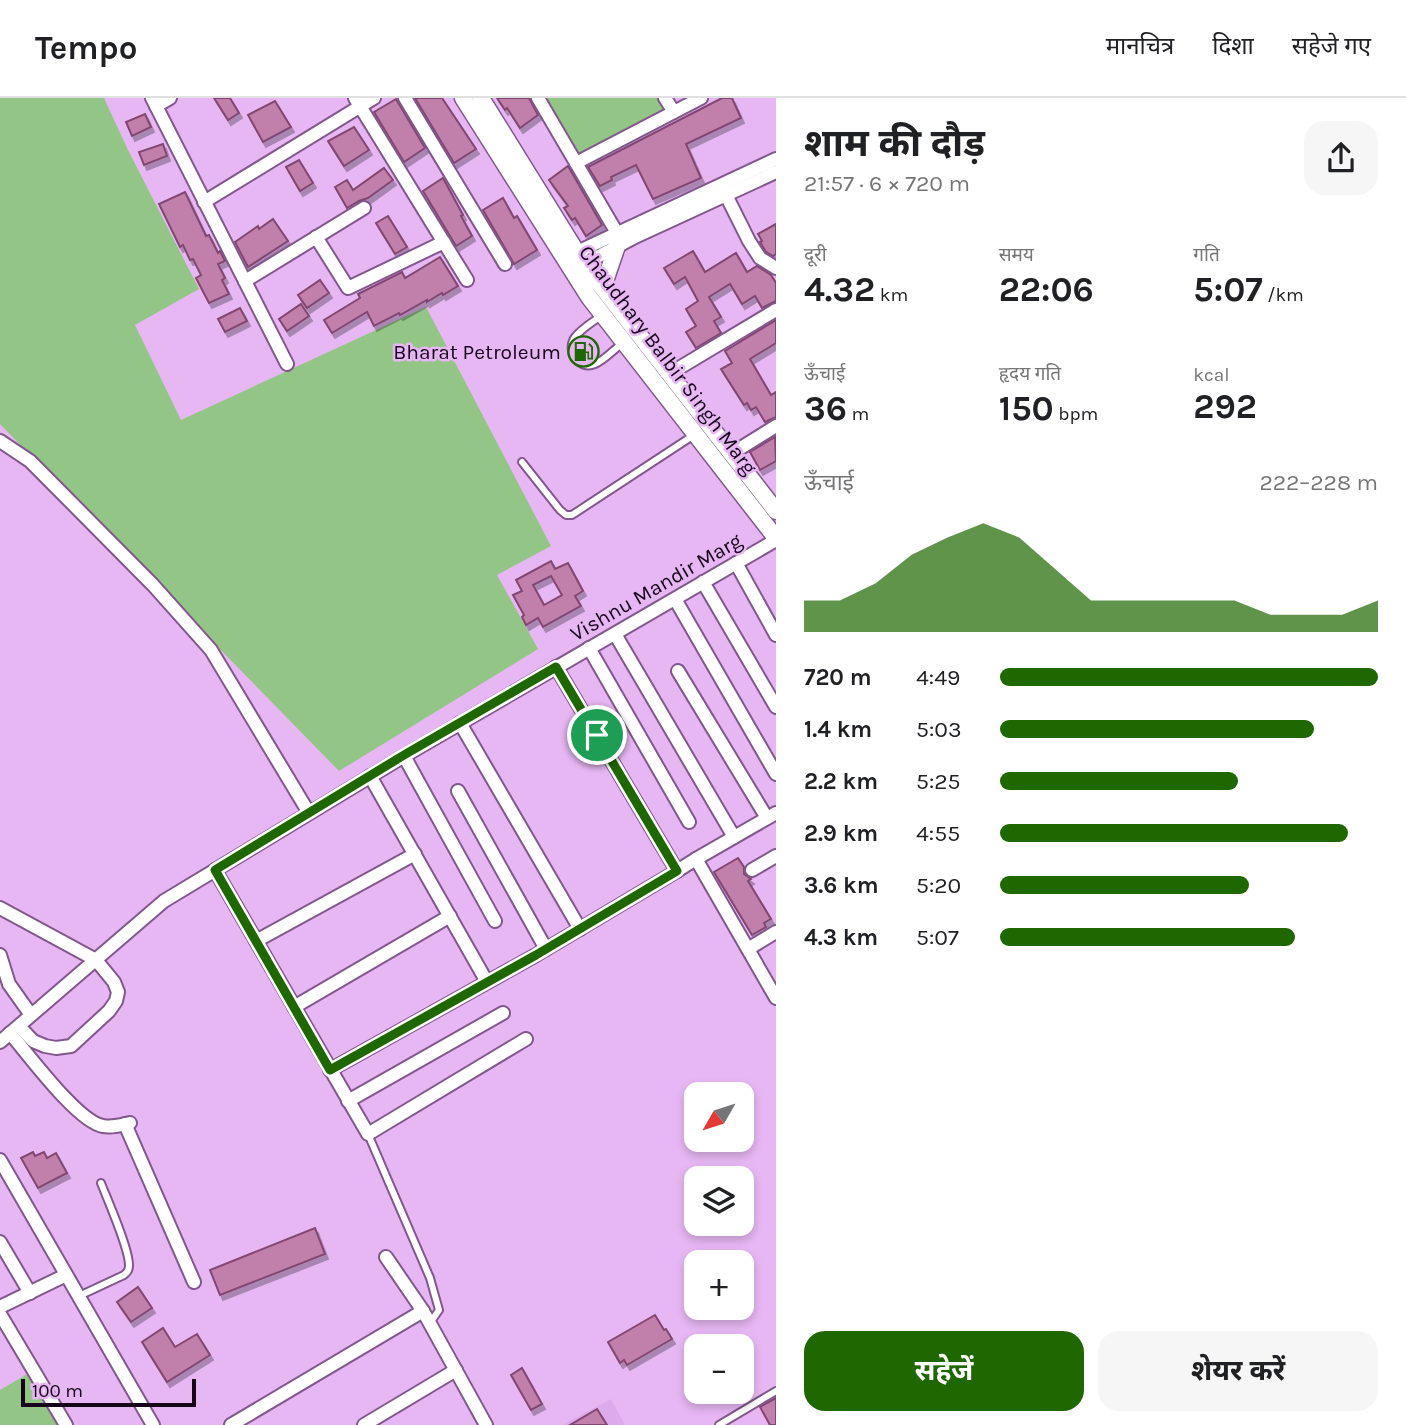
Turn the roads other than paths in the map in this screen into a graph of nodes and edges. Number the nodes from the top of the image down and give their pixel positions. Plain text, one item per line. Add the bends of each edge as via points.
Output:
1 (170, 98) edge
2 (374, 98) edge
3 (405, 98) edge
4 (463, 98) edge
5 (481, 98) edge
6 (665, 98) edge
7 (701, 98) edge
8 (542, 100) edge
9 (154, 102) edge
10 (358, 102) edge
11 (674, 112) junction
12 (776, 159) edge
13 (576, 163) junction
14 (776, 172) edge
15 (726, 195) junction
16 (204, 202) junction
17 (364, 208) dead end
18 (316, 237) junction
19 (617, 240) junction
20 (444, 242) junction
21 (574, 261) junction
22 (505, 264) dead end
23 (776, 268) edge
24 (467, 280) dead end
25 (245, 281) junction
26 (603, 287) junction
27 (776, 310) edge
28 (603, 314) junction
29 (624, 341) junction
30 (287, 364) dead end
31 (669, 374) junction
32 (776, 426) edge
33 (695, 434) junction
34 (0, 441) edge
35 (731, 454) junction
36 (522, 462) dead end
37 (776, 512) edge
38 (776, 539) edge
39 (736, 563) junction
40 (703, 582) junction
41 (675, 599) junction
42 (615, 634) junction
43 (776, 635) edge
44 (589, 648) junction
45 (556, 667) junction
46 (678, 671) dead end
47 (776, 707) edge
48 (460, 723) junction
49 (404, 755) junction
50 (776, 774) edge
51 (370, 776) junction
52 (458, 791) dead end
53 (309, 813) junction
54 (771, 816) edge
55 (689, 821) dead end
56 (734, 837) junction
57 (415, 854) junction
58 (776, 856) edge
59 (696, 859) junction
60 (215, 870) junction
61 (752, 870) dead end
62 (677, 871) junction
63 (0, 908) edge
64 (450, 916) junction
65 (495, 921) dead end
66 (580, 929) junction
67 (776, 932) edge
68 (256, 941) junction
69 (546, 949) junction
70 (748, 949) junction
71 (0, 956) edge
72 (96, 960) junction
73 (487, 982) junction
74 (776, 998) edge
75 (294, 1007) junction
76 (503, 1013) dead end
77 (31, 1015) junction
78 (15, 1030) junction
79 (526, 1039) dead end
80 (0, 1042) edge
81 (330, 1070) junction
82 (348, 1101) junction
83 (368, 1134) junction
84 (0, 1160) edge
85 (101, 1182) dead end
86 (0, 1242) edge
87 (386, 1257) dead end
88 (66, 1275) junction
89 (194, 1282) dead end
90 (30, 1293) junction
91 (79, 1297) junction
92 (0, 1307) edge
93 (424, 1311) junction
94 (0, 1314) edge
95 (430, 1323) junction
96 (456, 1370) junction
97 (776, 1391) edge
98 (732, 1422) edge
99 (66, 1425) edge
100 (153, 1425) edge
101 (231, 1425) edge
102 (363, 1425) edge
103 (486, 1425) edge
104 (719, 1425) edge

1 - 9 street
2 - 10 street
3 - 22 street
4 - 21 street, Chaudhary Balbir Singh Marg
5 - 21 street, Chaudhary Balbir Singh Marg
6 - 11 street
7 - 11 street
8 - 13 street
9 - 16 street
10 - 16 street
10 - 20 street
11 - 13 street
12 - 19 street
13 - 19 street
14 - 15 street
15 - 19 street
15 - 23 street via 760,258
16 - 25 street
17 - 18 street
18 - 20 street via 348,288
18 - 25 street
19 - 21 street
19 - 26 street
20 - 24 street
21 - 26 street, Chaudhary Balbir Singh Marg
21 - 28 street, Chaudhary Balbir Singh Marg
25 - 30 street
26 - 31 street, Chaudhary Balbir Singh Marg
27 - 31 street
28 - 29 street, Chaudhary Balbir Singh Marg
28 - 29 lane via 574,338 572,350 577,361 596,364
29 - 33 street, Chaudhary Balbir Singh Marg
31 - 35 street, Chaudhary Balbir Singh Marg
32 - 35 street
33 - 36 lane via 572,515 560,510
33 - 38 street, Chaudhary Balbir Singh Marg
34 - 53 street via 30,461 211,650
35 - 37 street, Chaudhary Balbir Singh Marg
38 - 39 street, Vishnu Mandir Marg
39 - 40 street, Vishnu Mandir Marg
39 - 43 street
40 - 41 street, Vishnu Mandir Marg
40 - 47 street
41 - 42 street, Vishnu Mandir Marg
41 - 50 street
42 - 44 street, Vishnu Mandir Marg
42 - 56 street
44 - 45 street, Vishnu Mandir Marg
44 - 55 street
45 - 48 street, Vishnu Mandir Marg
45 - 62 street
46 - 54 street
48 - 49 street, Vishnu Mandir Marg
48 - 66 street
49 - 51 street, Vishnu Mandir Marg
49 - 65 street
51 - 53 street, Vishnu Mandir Marg
51 - 57 street
52 - 69 street
53 - 60 street, Vishnu Mandir Marg
54 - 56 street
56 - 59 street
57 - 64 street
57 - 68 street
58 - 61 street
59 - 62 street
59 - 70 street
60 - 68 street
60 - 72 street, Vishnu Mandir Marg via 164,901
62 - 66 street
63 - 72 street
64 - 73 street
64 - 75 street
66 - 69 street
67 - 70 street
68 - 75 street
69 - 73 street
70 - 74 street
71 - 77 street via 9,984
72 - 77 street, Vishnu Mandir Marg
72 - 78 street via 118,992 109,1011 79,1040 56,1048
73 - 81 street
75 - 81 street
76 - 82 street
77 - 78 street, Vishnu Mandir Marg
78 - 80 street, Vishnu Mandir Marg
78 - 89 street via 65,1097 89,1120 101,1126 128,1124
79 - 83 street
81 - 82 street
82 - 83 street
83 - 95 lane via 430,1278 439,1310
84 - 88 street
85 - 91 lane via 125,1248 128,1271
86 - 90 street
87 - 93 street
88 - 90 street
88 - 91 street
90 - 92 street
91 - 100 street
93 - 95 street
93 - 101 street
94 - 99 street
95 - 96 street
96 - 102 street
96 - 103 street
97 - 98 lane
98 - 104 lane

